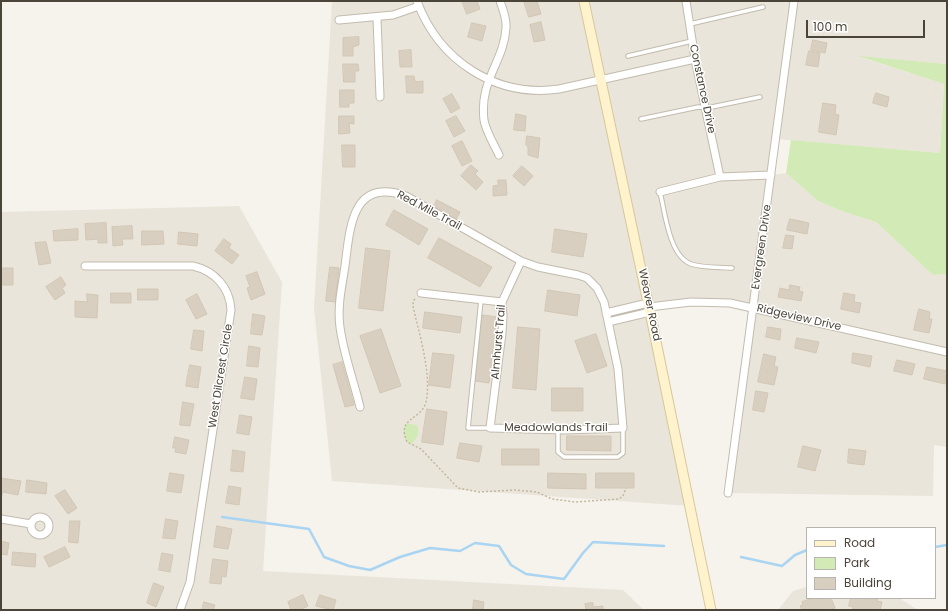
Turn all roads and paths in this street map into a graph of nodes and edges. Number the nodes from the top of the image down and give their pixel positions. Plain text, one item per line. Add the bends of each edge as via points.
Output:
1 (500, 1) edge
2 (584, 1) edge
3 (686, 1) edge
4 (794, 1) edge
5 (418, 4) edge
6 (763, 7) dead end
7 (377, 18) junction
8 (339, 20) dead end
9 (689, 24) junction
10 (692, 41) junction
11 (628, 56) dead end
12 (695, 59) junction
13 (601, 79) junction
14 (488, 80) junction
15 (760, 97) dead end
16 (380, 98) dead end
17 (707, 108) junction
18 (641, 119) dead end
19 (499, 155) dead end
20 (771, 175) junction
21 (720, 177) junction
22 (660, 192) joint
23 (521, 261) junction
24 (85, 266) dead end
25 (732, 268) dead end
26 (421, 294) joint
27 (481, 300) junction
28 (502, 302) junction
29 (649, 307) junction
30 (754, 307) junction
31 (606, 313) junction
32 (608, 322) junction
33 (947, 352) edge
34 (360, 407) dead end
35 (490, 428) junction
36 (623, 428) junction
37 (558, 430) junction
38 (626, 488) dead end
39 (728, 493) dead end
40 (1, 519) edge
41 (31, 524) dead end
42 (180, 610) edge
43 (711, 610) edge

1 - 14 street via 506,19 505,38
2 - 13 main road, Weaver Road
3 - 9 street, Constance Drive
4 - 20 street, Evergreen Drive
5 - 7 street via 403,13
5 - 14 street via 429,27 447,50 471,71
6 - 9 lane
7 - 8 street
7 - 16 street
9 - 10 street, Constance Drive
10 - 11 lane
10 - 12 street, Constance Drive
12 - 13 street
12 - 17 street, Constance Drive
13 - 14 street via 559,89 537,91 510,88
13 - 29 main road, Weaver Road
14 - 19 street via 483,102 484,122
15 - 17 lane
17 - 18 lane via 698,107
17 - 21 street, Constance Drive
20 - 21 street
20 - 30 street, Evergreen Drive
21 - 22 street
22 - 25 lane via 678,256 692,264
23 - 28 street, Almhurst Trail
23 - 31 street, Red Mile Trail via 587,278 602,296
23 - 34 street, Red Mile Trail via 406,196 386,191 374,193 364,199 354,213 350,231 339,320
24 - 42 street, West Dilcrest Circle via 200,267 221,282 228,295 231,310 190,582
26 - 27 street
26 - 38 path via 413,301 413,306 425,363 426,404 404,428 407,442 421,449 458,488 479,492 537,492 552,500 575,502 619,499
27 - 28 street
27 - 35 lane via 468,428
28 - 35 street, Almhurst Trail via 502,333
29 - 30 street, Ridgeview Drive via 698,302
29 - 31 street
29 - 32 street
29 - 43 main road, Weaver Road
30 - 33 street, Ridgeview Drive
30 - 39 street, Evergreen Drive
31 - 32 street, Red Mile Trail
32 - 36 street, Red Mile Trail via 618,369
35 - 37 street, Meadowlands Trail
36 - 37 street, Meadowlands Trail
36 - 37 lane via 623,453 618,457 564,457 558,452
40 - 41 street

